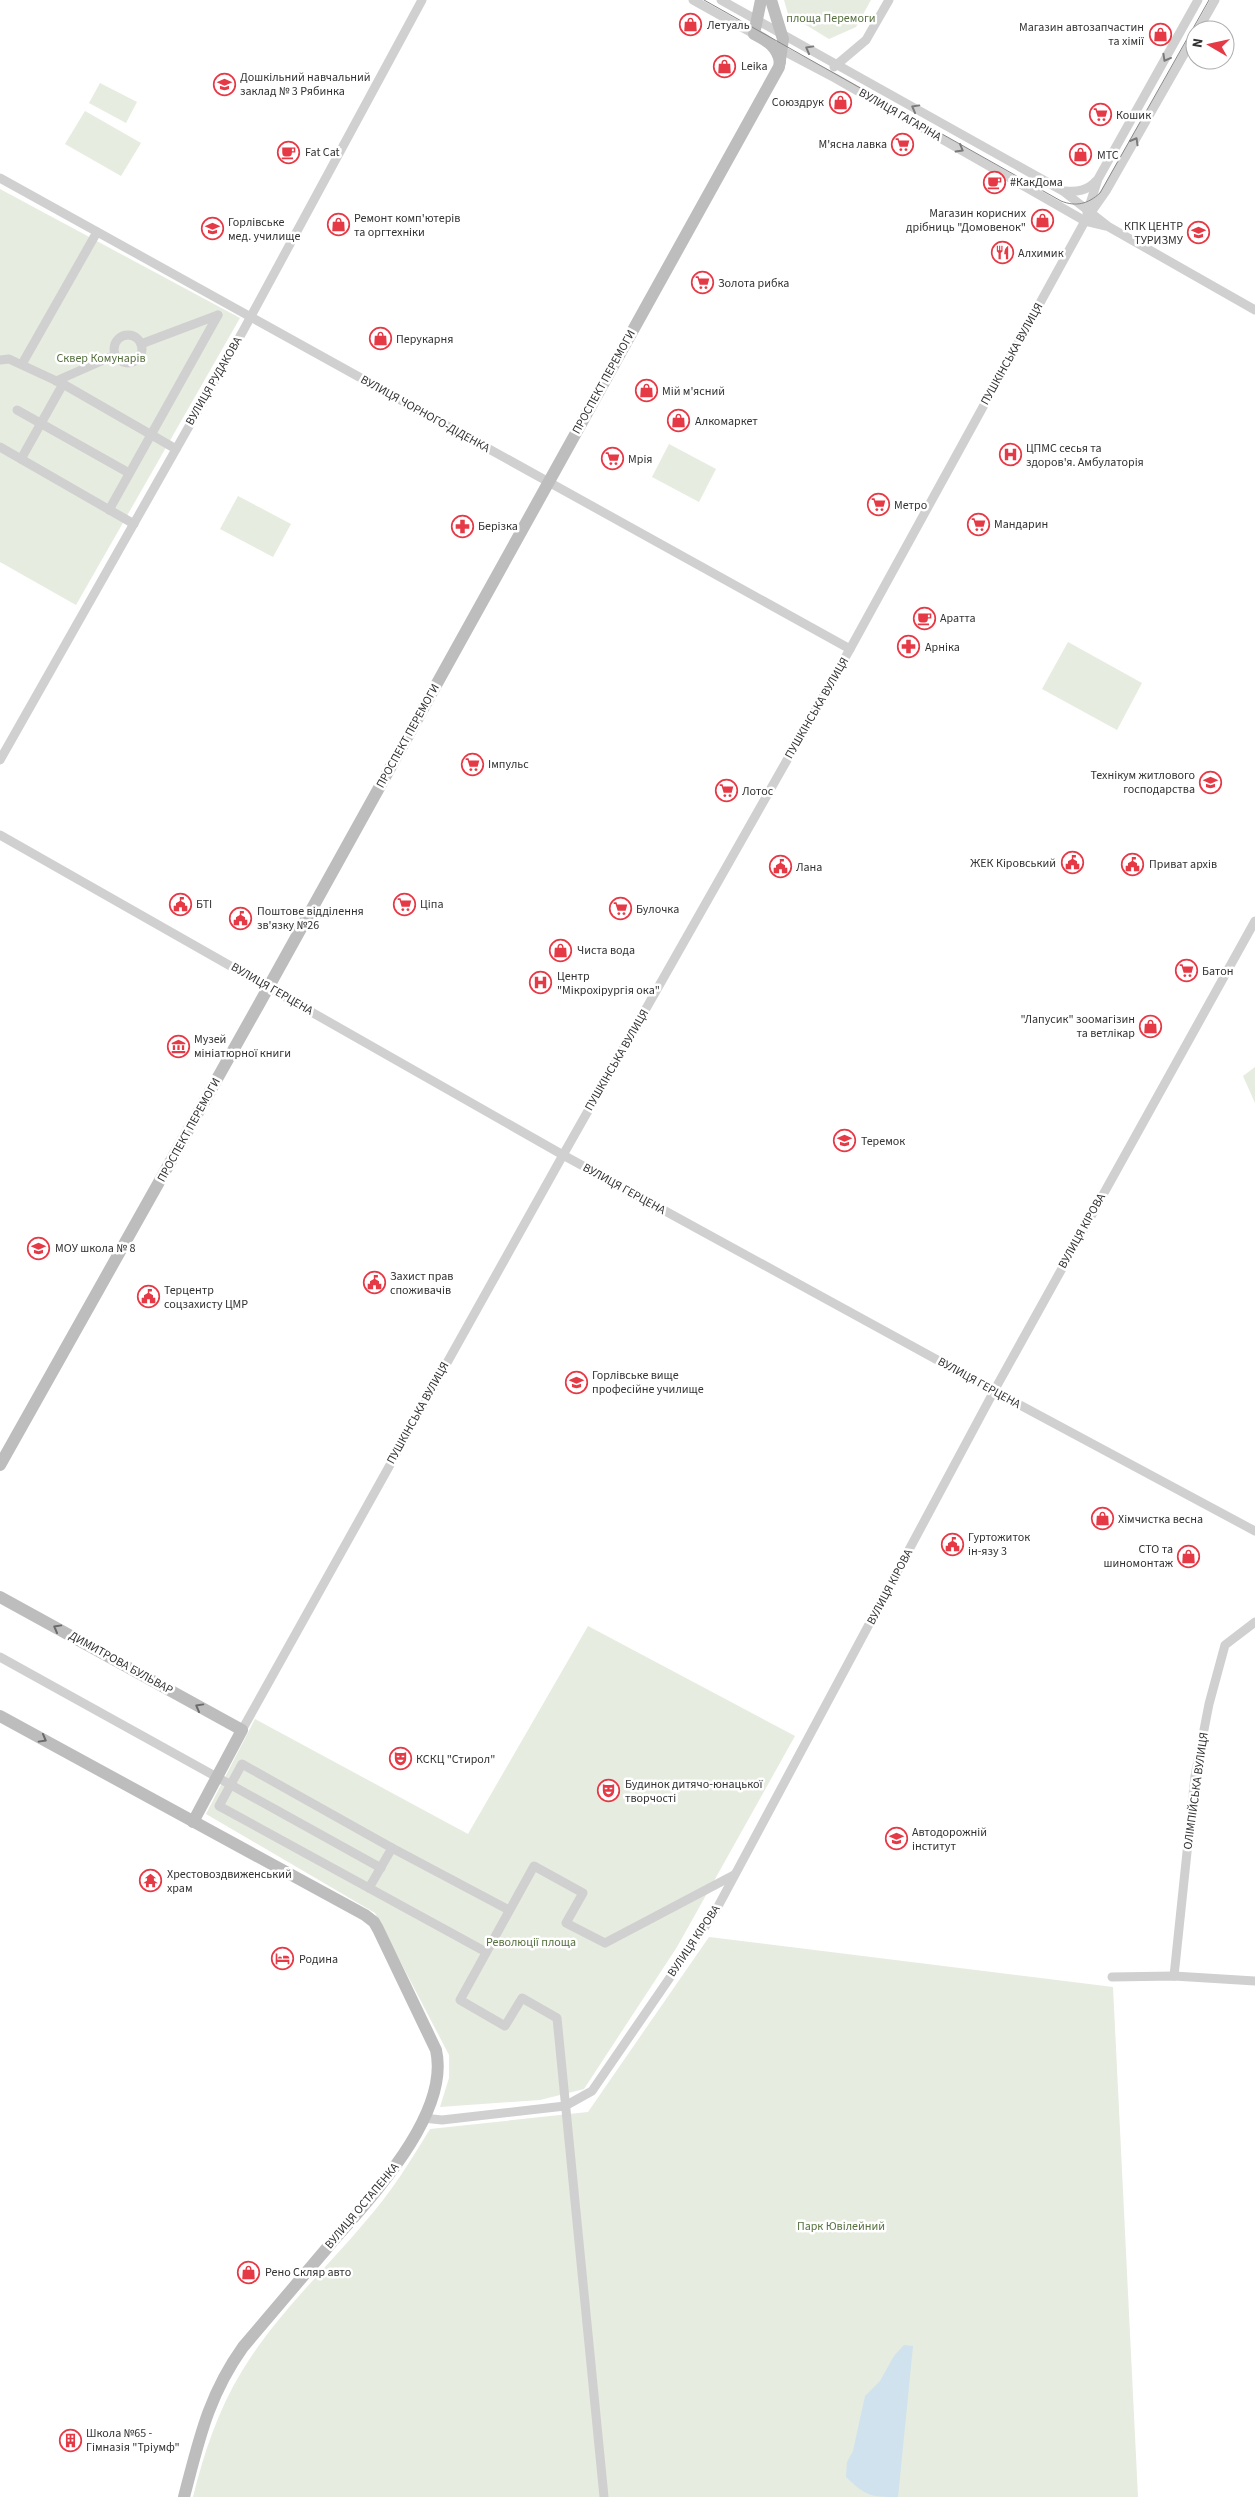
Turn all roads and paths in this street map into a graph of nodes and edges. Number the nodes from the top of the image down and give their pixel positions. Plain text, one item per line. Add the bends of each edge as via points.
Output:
1 (422, 0) edge
2 (693, 0) edge
3 (721, 0) edge
4 (760, 0) edge
5 (771, 0) edge
6 (889, 0) edge
7 (1198, 0) edge
8 (1215, 0) edge
9 (755, 19) junction
10 (1204, 20) edge
11 (781, 33) junction
12 (754, 34) junction
13 (778, 48) junction
14 (1185, 52) edge
15 (837, 65) junction
16 (826, 73) junction
17 (0, 178) edge
18 (1098, 179) junction
19 (1064, 191) junction
20 (1090, 211) junction
21 (1085, 221) junction
22 (1109, 227) junction
23 (98, 232) junction
24 (1255, 310) edge
25 (251, 315) junction
26 (141, 344) junction
27 (115, 355) junction
28 (0, 360) edge
29 (22, 364) junction
30 (59, 382) junction
31 (17, 410) dead end
32 (41, 423) junction
33 (151, 435) junction
34 (0, 448) edge
35 (176, 449) junction
36 (21, 459) junction
37 (129, 473) junction
38 (548, 483) junction
39 (108, 510) junction
40 (134, 524) junction
41 (850, 649) junction
42 (0, 760) edge
43 (0, 835) edge
44 (1255, 921) edge
45 (268, 988) junction
46 (563, 1155) junction
47 (994, 1391) junction
48 (0, 1465) edge
49 (1254, 1526) edge
50 (0, 1596) edge
51 (1255, 1622) edge
52 (0, 1657) edge
53 (0, 1716) edge
54 (242, 1730) junction
55 (217, 1776) junction
56 (231, 1784) junction
57 (193, 1822) junction
58 (392, 1848) junction
59 (381, 1868) junction
60 (734, 1875) junction
61 (369, 1888) junction
62 (509, 1910) junction
63 (486, 1952) junction
64 (1174, 1976) junction
65 (1112, 1977) dead end
66 (1255, 1981) edge
67 (565, 2106) junction
68 (423, 2118) junction
69 (184, 2497) edge
70 (604, 2497) edge

1 - 25 street, ВУЛИЦЯ РУДАКОВА
2 - 12 street, ВУЛИЦЯ ГАГАРІНА
3 - 9 street, ВУЛИЦЯ ГАГАРІНА
4 - 9 main road
5 - 11 main road
6 - 15 street via 866,40
7 -> 18 street, ПУШКІНСЬКА ВУЛИЦЯ
8 - 10 street
9 - 11 street, ВУЛИЦЯ ГАГАРІНА
9 - 12 main road
11 - 13 main road
15 -> 11 street, ВУЛИЦЯ ГАГАРІНА
12 - 13 main road, ВУЛИЦЯ ГАГАРІНА
13 - 16 street, ВУЛИЦЯ ГАГАРІНА
13 - 38 main road, ПРОСПЕКТ ПЕРЕМОГИ via 779,67
20 -> 14 street, ПУШКІНСЬКА ВУЛИЦЯ
15 - 16 street
19 -> 15 street, ВУЛИЦЯ ГАГАРІНА
16 -> 21 street, ВУЛИЦЯ ГАГАРІНА
17 - 23 street, ВУЛИЦЯ ЧОРНОГО-ДІДЕНКА
18 - 19 street via 1076,192
18 - 20 street, ПУШКІНСЬКА ВУЛИЦЯ
19 - 20 street, ВУЛИЦЯ ГАГАРІНА
20 - 21 street, ПУШКІНСЬКА ВУЛИЦЯ
20 - 22 street, ВУЛИЦЯ ГАГАРІНА
21 - 22 street, ВУЛИЦЯ ГАГАРІНА
21 - 41 street, ПУШКІНСЬКА ВУЛИЦЯ
22 - 24 street, ВУЛИЦЯ ГАГАРІНА
23 - 25 street, ВУЛИЦЯ ЧОРНОГО-ДІДЕНКА
23 - 29 street
25 - 35 street, ВУЛИЦЯ РУДАКОВА
25 - 38 street, ВУЛИЦЯ ЧОРНОГО-ДІДЕНКА
26 - 27 street via 140,357 130,363 122,362
26 - 27 street via 133,336 123,336 114,345
26 - 33 street via 218,315
27 - 30 street
28 - 29 street
29 - 30 street
30 - 32 street
30 - 33 street
31 - 32 street
32 - 36 street
32 - 37 street
33 - 35 street
33 - 37 street
34 - 36 street
35 - 40 street, ВУЛИЦЯ РУДАКОВА
36 - 39 street
37 - 39 street
38 - 41 street, ВУЛИЦЯ ЧОРНОГО-ДІДЕНКА
38 - 45 main road, ПРОСПЕКТ ПЕРЕМОГИ
39 - 40 street
40 - 42 street, ВУЛИЦЯ РУДАКОВА
41 - 46 street, ПУШКІНСЬКА ВУЛИЦЯ
43 - 45 street, ВУЛИЦЯ ГЕРЦЕНА
44 - 47 street, ВУЛИЦЯ КІРОВА
45 - 46 street, ВУЛИЦЯ ГЕРЦЕНА
45 - 48 main road, ПРОСПЕКТ ПЕРЕМОГИ
46 - 47 street, ВУЛИЦЯ ГЕРЦЕНА
46 - 54 street, ПУШКІНСЬКА ВУЛИЦЯ
47 - 49 street, ВУЛИЦЯ ГЕРЦЕНА
47 - 60 street, ВУЛИЦЯ КІРОВА
54 -> 50 main road, ДИМИТРОВА БУЛЬВАР
51 - 64 street, ОЛІМПІЙСЬКА ВУЛИЦЯ via 1225,1645 1209,1704 1195,1776
52 - 55 street
53 -> 57 main road
54 - 55 main road, ПУШКІНСЬКА ВУЛИЦЯ
55 - 56 street
55 - 57 main road, ПУШКІНСЬКА ВУЛИЦЯ
56 - 58 street via 242,1764
56 - 59 street
56 - 61 street via 219,1806
57 - 68 main road, ВУЛИЦЯ ОСТАПЕНКА via 374,1922 436,2050 437,2075
58 - 59 street
58 - 62 street
59 - 61 street
60 - 62 street via 605,1943 566,1922 583,1893 534,1866
60 - 67 street, ВУЛИЦЯ КІРОВА via 715,1912 592,2091
61 - 63 street
62 - 63 street
63 - 67 street via 460,2000 505,2026 522,1998 556,2018
64 - 65 street
64 - 66 street
67 - 68 street, ВУЛИЦЯ КІРОВА via 442,2120
67 - 70 street
68 - 69 main road, ВУЛИЦЯ ОСТАПЕНКА via 399,2162 225,2372 207,2411

